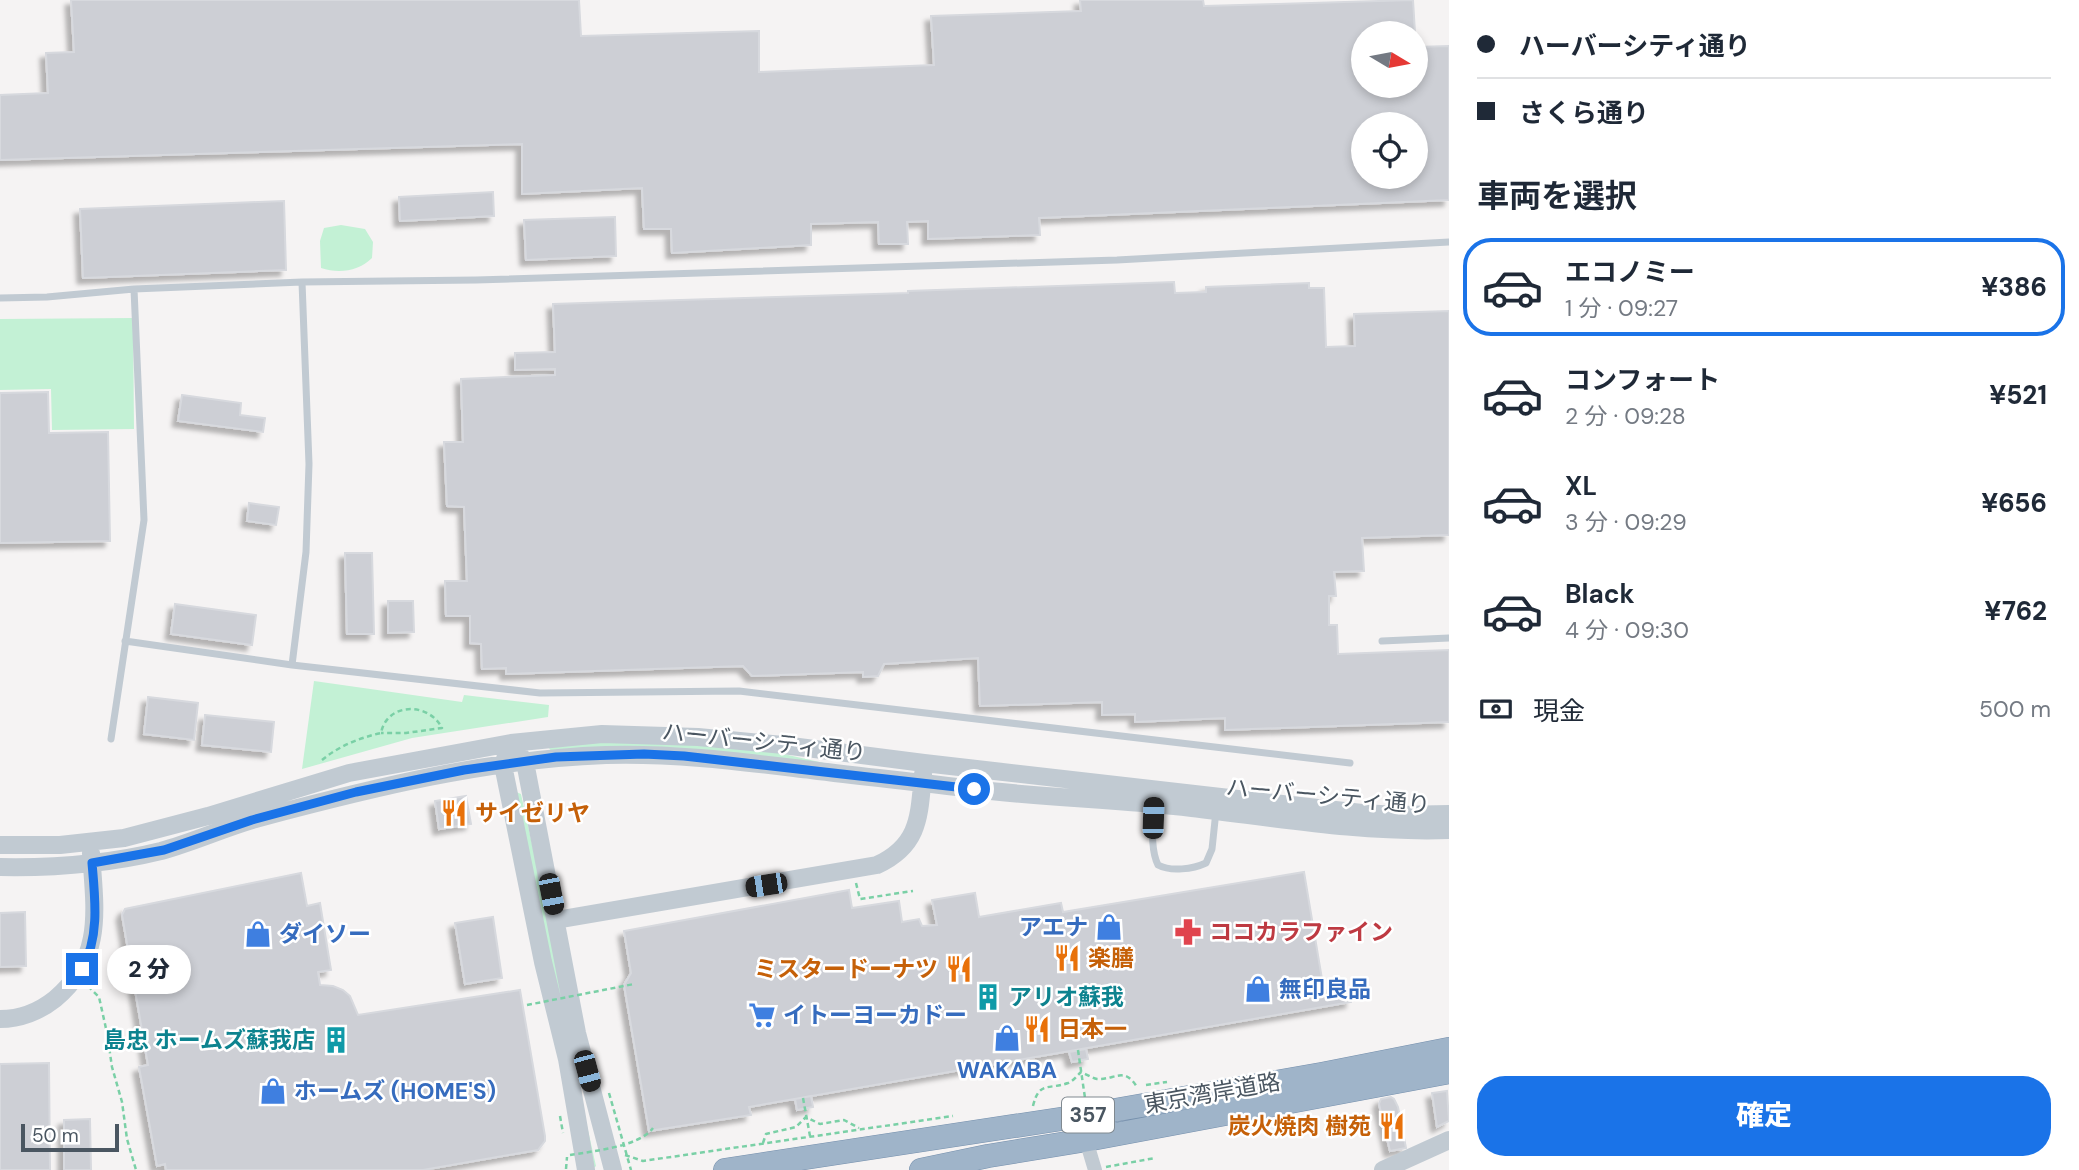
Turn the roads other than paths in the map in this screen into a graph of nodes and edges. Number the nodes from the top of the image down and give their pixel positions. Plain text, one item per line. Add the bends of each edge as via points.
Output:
1 (1449, 242) edge
2 (302, 282) junction
3 (134, 289) junction
4 (0, 298) edge
5 (1449, 639) edge
6 (1382, 640) dead end
7 (125, 642) junction
8 (292, 665) junction
9 (111, 739) dead end
10 (511, 743) junction
11 (524, 762) junction
12 (924, 763) junction
13 (1350, 763) dead end
14 (503, 765) junction
15 (922, 783) junction
16 (1153, 803) junction
17 (1216, 811) junction
18 (1449, 814) edge
19 (1449, 830) edge
20 (90, 842) junction
21 (0, 845) edge
22 (92, 863) junction
23 (0, 867) edge
24 (556, 920) junction
25 (0, 1019) edge
26 (1449, 1049) edge
27 (1449, 1072) edge
28 (1086, 1140) junction
29 (1449, 1140) edge
30 (1406, 1166) edge
31 (934, 1169) edge
32 (1101, 1169) edge
33 (586, 1170) edge
34 (613, 1170) edge
35 (725, 1170) edge
36 (1383, 1170) edge

1 - 2 lane via 1104,260
2 - 3 lane
2 - 8 lane via 309,464 306,552
3 - 4 lane
3 - 7 lane via 144,520
5 - 6 lane
7 - 8 lane
7 - 9 lane
8 - 13 lane via 540,692 739,691
10 - 11 street
10 - 12 street, ハーバーシティ通り via 603,734 698,737
10 - 14 street
10 - 20 street, ハーバーシティ通り via 349,773 168,828
11 - 14 street, ハーバーシティ通り
11 - 15 street, ハーバーシティ通り via 644,754
11 - 24 street
12 - 15 street
12 - 18 street, ハーバーシティ通り via 1362,813
14 - 22 street, ハーバーシティ通り via 356,792 164,850
14 - 33 street via 567,1059
15 - 16 street, ハーバーシティ通り
15 - 24 street via 911,838 877,865
16 - 17 street, ハーバーシティ通り
16 - 17 lane via 1156,860 1171,869 1206,863
17 - 19 street, ハーバーシティ通り via 1386,831
20 - 21 street, ハーバーシティ通り
20 - 22 street
22 - 23 street, ハーバーシティ通り
22 - 25 street via 93,932 82,969 44,1007
24 - 34 street via 577,1033
26 - 35 highway, 東京湾岸道路 / 357 via 1087,1115
27 - 28 highway, 東京湾岸道路 / 357
28 - 31 highway, 東京湾岸道路 / 357
28 - 32 street
29 - 30 street
30 - 36 street

